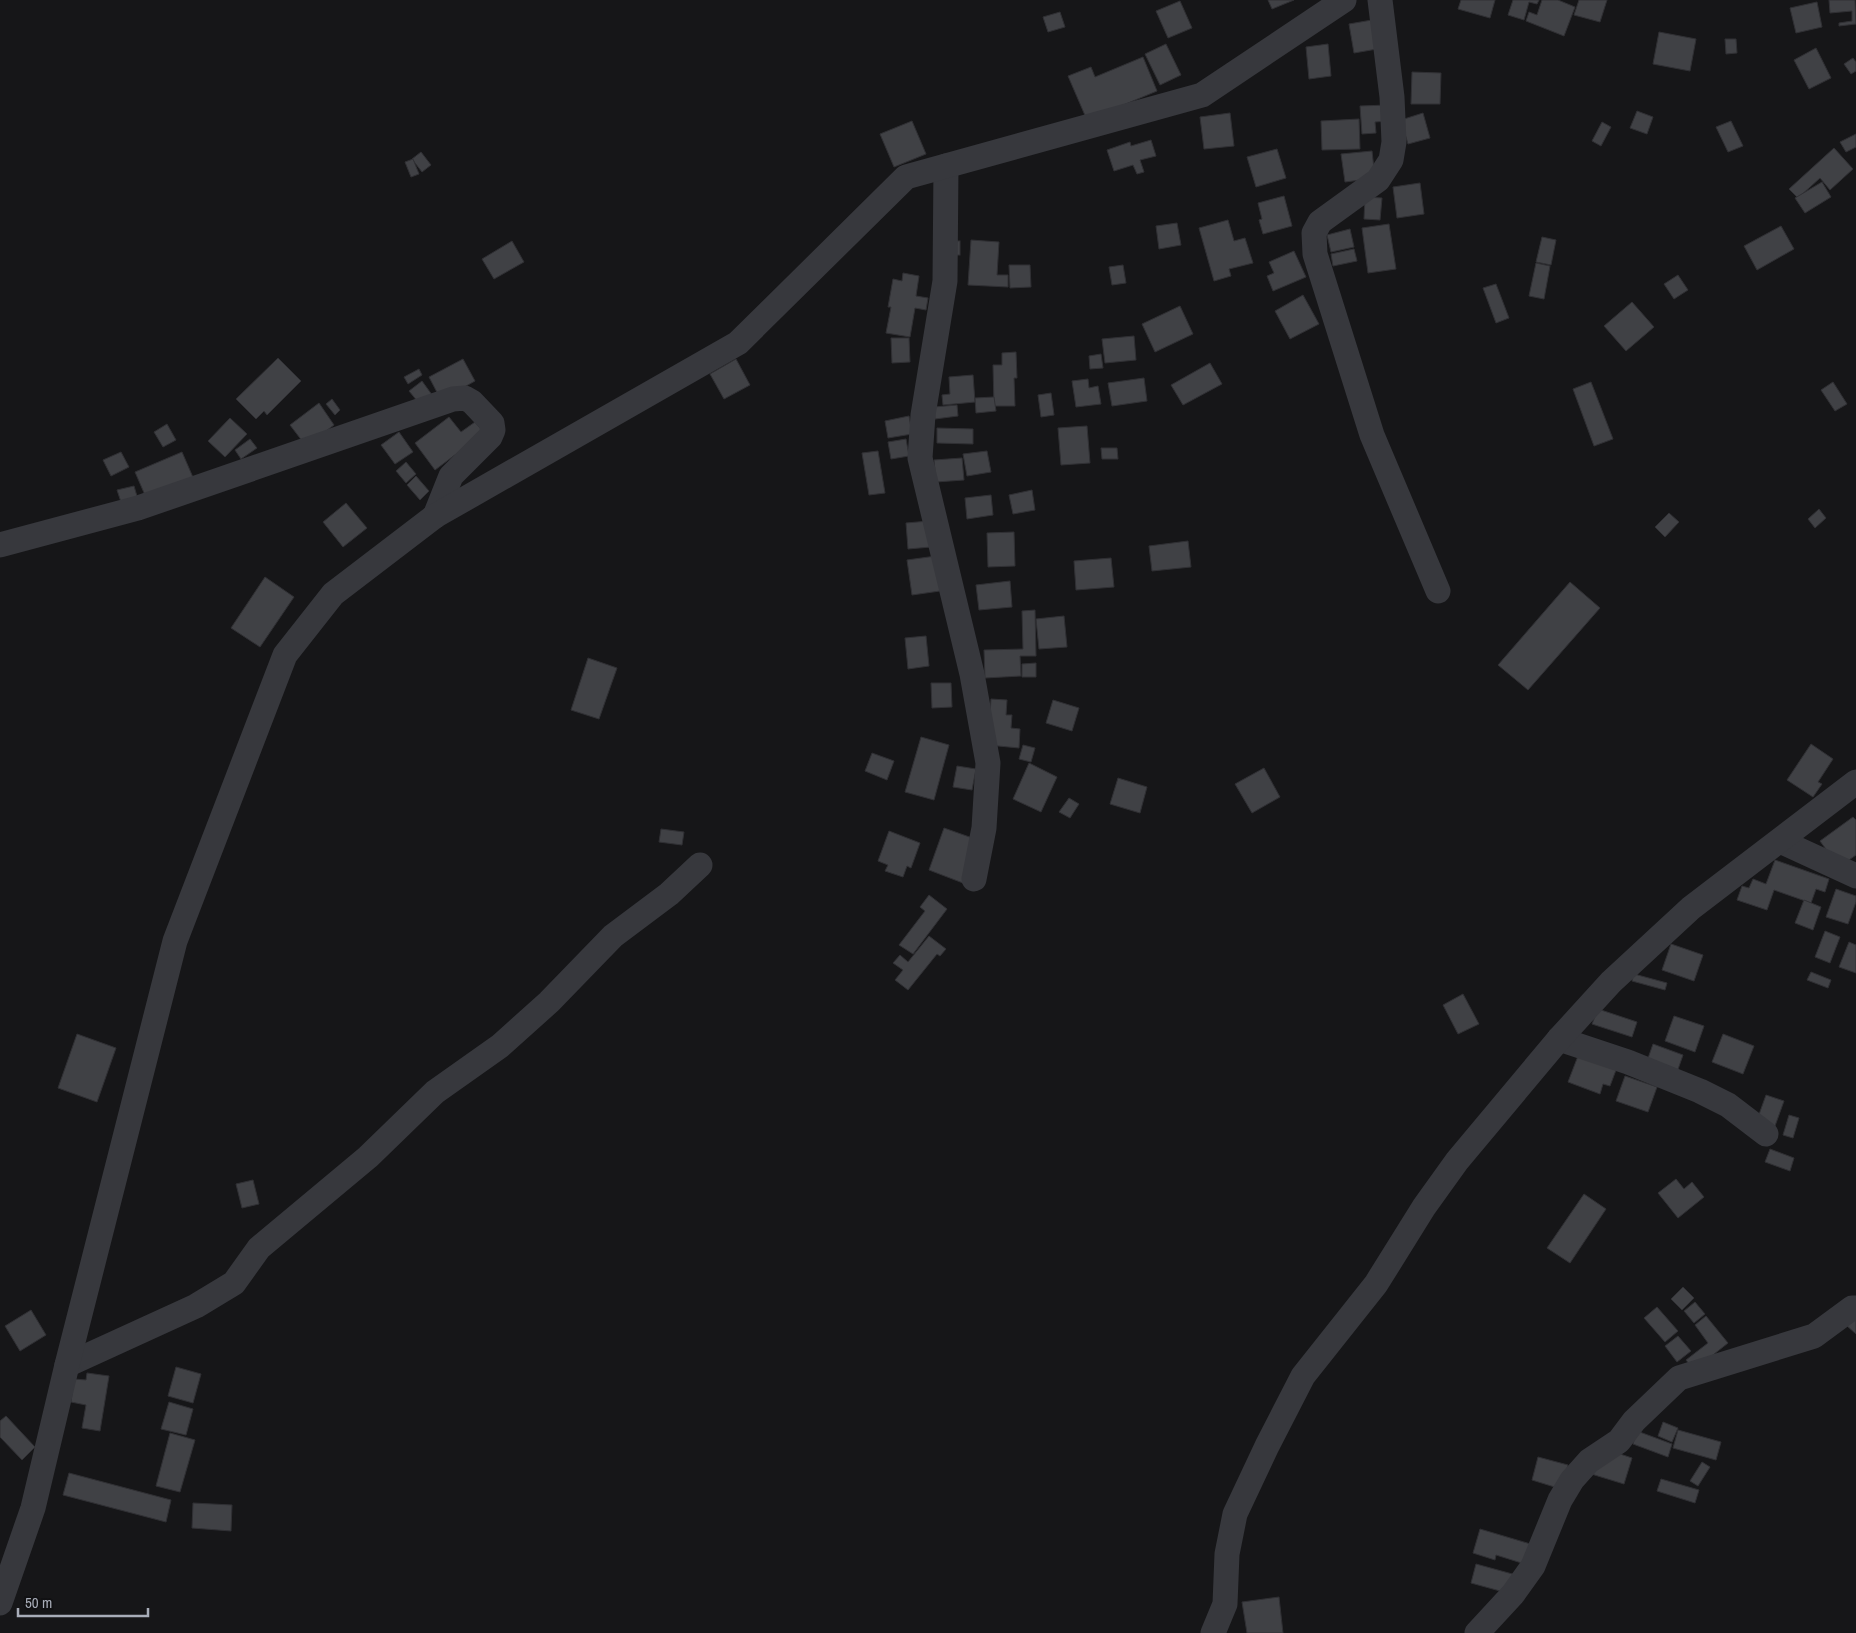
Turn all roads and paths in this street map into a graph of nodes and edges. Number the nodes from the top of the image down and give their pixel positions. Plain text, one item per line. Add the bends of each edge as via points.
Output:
1 (1344, 0) edge
2 (1380, 0) edge
3 (946, 166) junction
4 (435, 516) junction
5 (0, 545) edge
6 (1438, 591) dead end
7 (1856, 782) edge
8 (1780, 841) junction
9 (700, 865) dead end
10 (1856, 876) edge
11 (974, 879) dead end
12 (1558, 1039) junction
13 (1766, 1134) dead end
14 (1856, 1308) edge
15 (67, 1365) junction
16 (0, 1603) edge
17 (1213, 1633) edge
18 (1477, 1633) edge

1 - 3 street via 1202,95
2 - 6 street via 1392,97 1394,142 1390,160 1378,180 1320,222 1314,233 1315,254 1372,435
3 - 4 street via 906,178 738,342
3 - 11 street via 945,280 923,415 920,458 972,674 988,763 984,828
4 - 5 street via 451,476 490,437 493,430 492,423 465,398 453,399 138,508
4 - 15 street via 333,594 285,655 175,941
7 - 8 street
8 - 10 street
8 - 12 street via 1690,908 1611,982
9 - 15 street via 669,894 613,936 549,1002 500,1046 435,1092 368,1157 259,1248 234,1283 196,1306
12 - 13 street via 1700,1091 1728,1105
12 - 17 street via 1457,1161 1376,1284 1303,1376 1235,1514 1227,1554 1225,1604
14 - 18 street via 1814,1336 1679,1378 1634,1421 1620,1442 1589,1460 1572,1480 1532,1566 1513,1594
15 - 16 street via 33,1508

